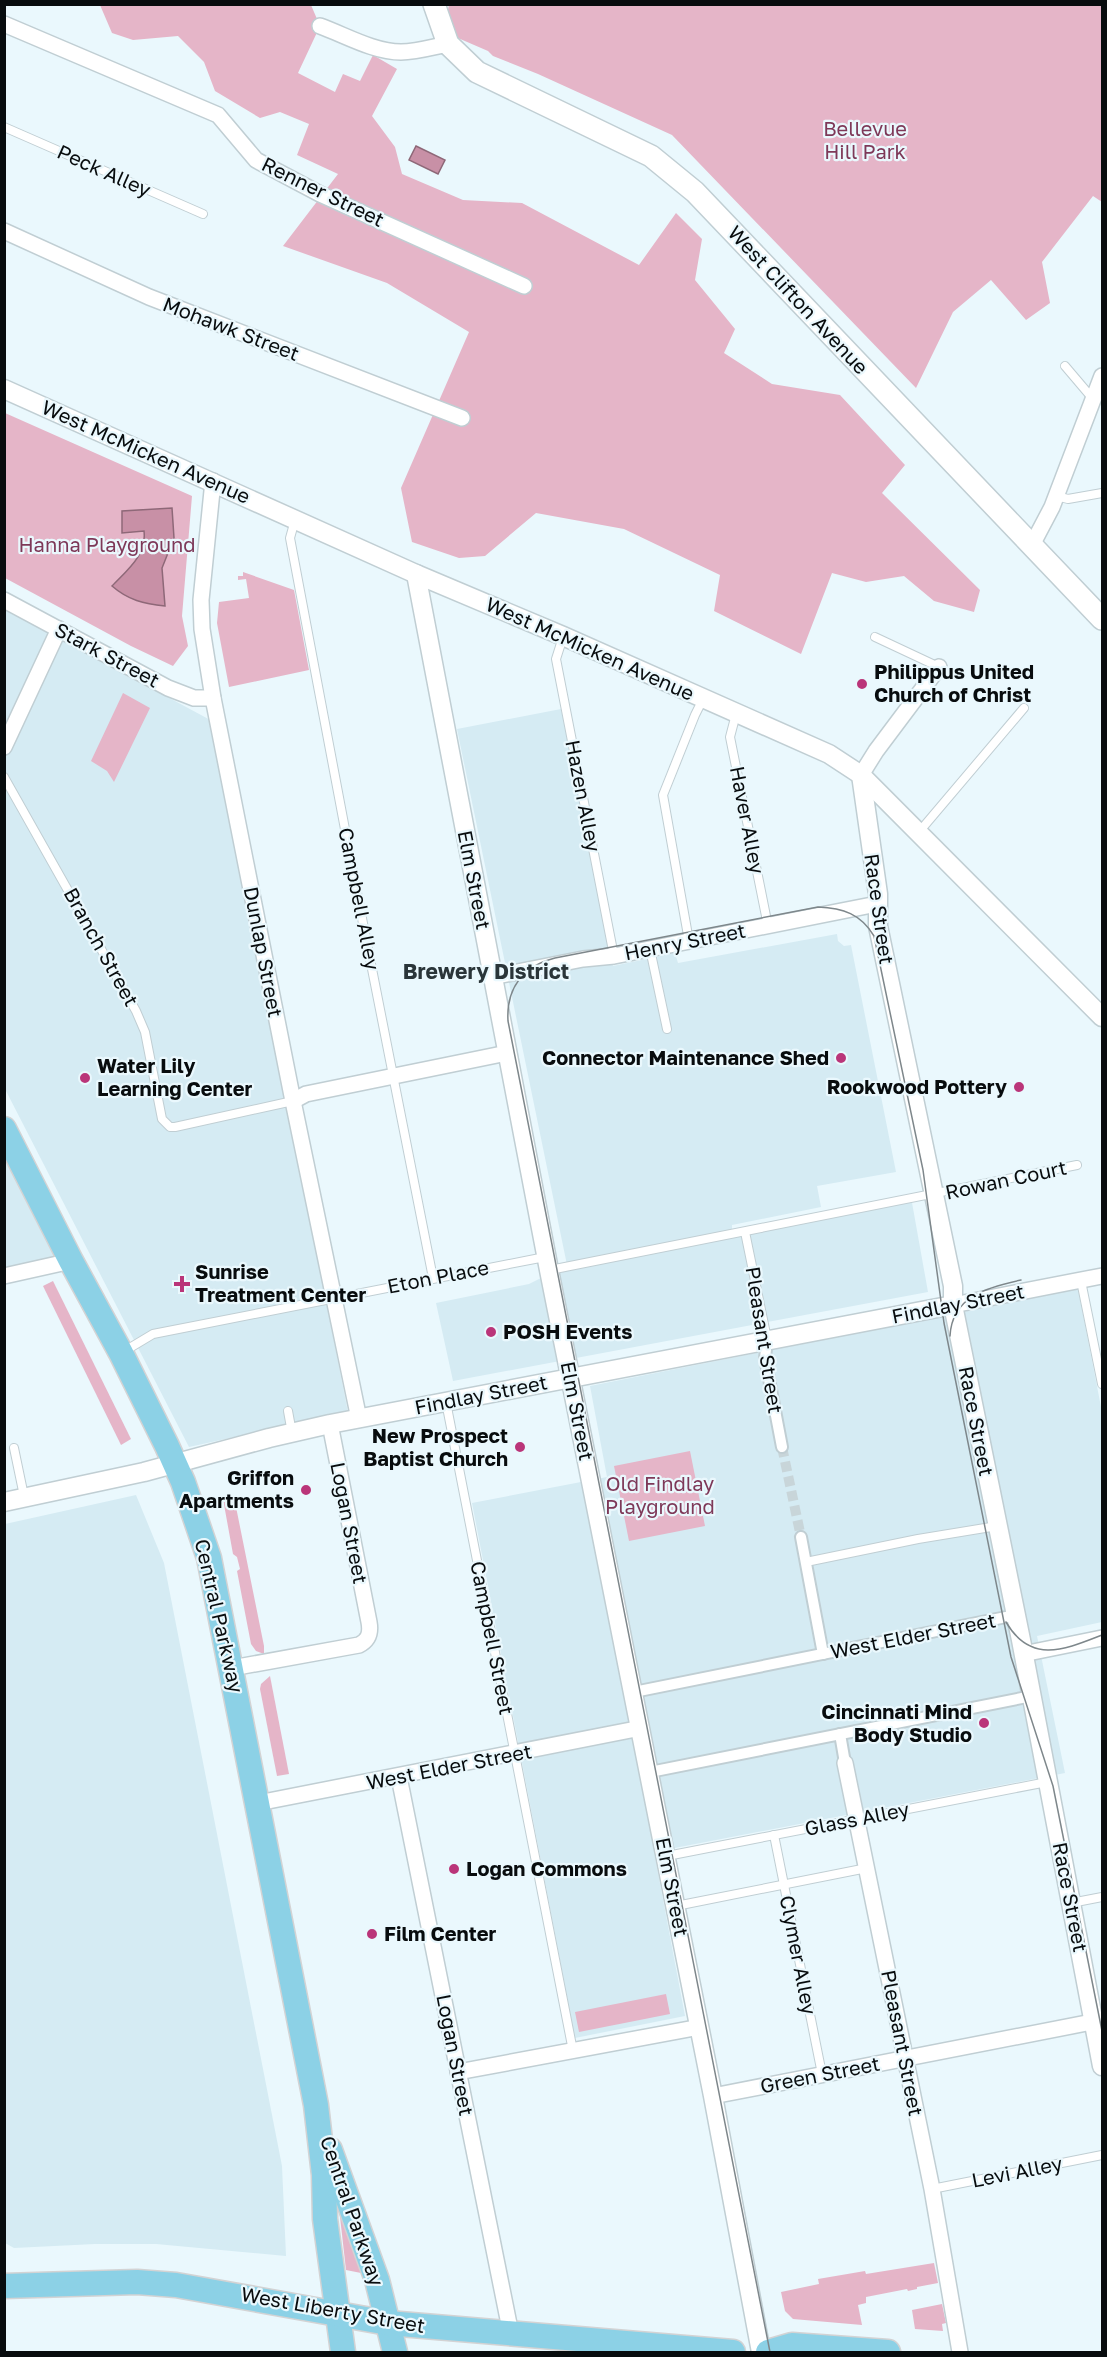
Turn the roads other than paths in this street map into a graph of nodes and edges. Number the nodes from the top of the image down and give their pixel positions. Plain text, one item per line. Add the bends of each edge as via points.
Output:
1 (434, 4) edge
2 (4, 24) edge
3 (320, 26) dead end
4 (448, 44) junction
5 (4, 127) edge
6 (203, 214) dead end
7 (4, 231) edge
8 (524, 286) dead end
9 (1065, 366) dead end
10 (1102, 375) edge
11 (4, 389) edge
12 (1092, 399) junction
13 (462, 418) dead end
14 (213, 481) junction
15 (1102, 493) edge
16 (1056, 496) junction
17 (295, 519) junction
18 (1032, 545) junction
19 (416, 574) junction
20 (4, 600) edge
21 (1102, 619) edge
22 (58, 629) junction
23 (563, 636) junction
24 (875, 637) dead end
25 (939, 668) joint
26 (213, 698) junction
27 (703, 699) junction
28 (1024, 708) dead end
29 (736, 714) junction
30 (4, 747) edge
31 (861, 775) junction
32 (4, 777) edge
33 (918, 833) junction
34 (877, 904) junction
35 (768, 926) junction
36 (689, 941) junction
37 (650, 949) junction
38 (614, 956) junction
39 (492, 977) junction
40 (1102, 1017) edge
41 (667, 1029) dead end
42 (507, 1053) junction
43 (394, 1076) junction
44 (293, 1101) junction
45 (4, 1129) edge
46 (1077, 1165) dead end
47 (934, 1194) junction
48 (745, 1232) junction
49 (71, 1262) junction
50 (548, 1263) junction
51 (4, 1276) edge
52 (1102, 1276) edge
53 (433, 1278) junction
54 (1081, 1281) junction
55 (333, 1298) junction
56 (953, 1305) junction
57 (767, 1341) junction
58 (121, 1353) junction
59 (570, 1378) junction
60 (1102, 1384) edge
61 (446, 1401) junction
62 (288, 1411) dead end
63 (358, 1419) junction
64 (330, 1424) junction
65 (292, 1432) junction
66 (782, 1447) tunnel mouth
67 (14, 1448) dead end
68 (174, 1463) junction
69 (25, 1498) junction
70 (4, 1502) edge
71 (997, 1526) junction
72 (801, 1537) tunnel mouth
73 (806, 1562) junction
74 (1016, 1614) junction
75 (1102, 1638) edge
76 (823, 1654) junction
77 (1023, 1654) junction
78 (232, 1668) junction
79 (634, 1692) junction
80 (1032, 1696) junction
81 (641, 1728) junction
82 (840, 1734) junction
83 (515, 1754) junction
84 (845, 1763) joint
85 (650, 1772) junction
86 (399, 1777) junction
87 (1048, 1781) junction
88 (258, 1803) junction
89 (857, 1819) junction
90 (774, 1835) junction
91 (667, 1856) junction
92 (867, 1868) junction
93 (783, 1883) junction
94 (1102, 1897) edge
95 (1071, 1903) junction
96 (676, 1906) junction
97 (1098, 2021) edge
98 (699, 2026) junction
99 (573, 2051) junction
100 (905, 2058) junction
101 (1102, 2066) edge
102 (458, 2072) junction
103 (822, 2074) junction
104 (713, 2096) junction
105 (316, 2105) junction
106 (1102, 2155) edge
107 (932, 2188) junction
108 (4, 2286) edge
109 (337, 2316) junction
110 (388, 2323) junction
111 (511, 2334) junction
112 (343, 2352) edge
113 (395, 2352) edge
114 (733, 2352) edge
115 (761, 2352) edge
116 (768, 2352) edge
117 (888, 2352) edge
118 (960, 2352) edge

1 - 4 main road
2 - 8 street, Renner Street via 218,115 256,160 320,194
3 - 4 street via 392,51
4 - 18 main road, West Clifton Avenue via 461,59 491,80 669,169
5 - 6 lane, Peck Alley
7 - 13 street, Mohawk Street via 149,297
9 - 12 lane
10 - 12 street
11 - 14 street, West McMicken Avenue
12 - 16 street
14 - 17 street, West McMicken Avenue
14 - 26 street, Dunlap Street via 201,600
15 - 16 lane via 1068,499
16 - 18 street
17 - 19 street, West McMicken Avenue
17 - 43 lane, Campbell Alley via 290,538
18 - 21 main road, West Clifton Avenue
19 - 23 street, West McMicken Avenue
19 - 39 street, Elm Street
20 - 22 street, Stark Street
22 - 26 street, Stark Street via 168,688 194,698
22 - 30 street
23 - 27 street, West McMicken Avenue
23 - 38 lane, Hazen Alley via 556,659
24 - 25 lane
25 - 31 street
26 - 44 street, Dunlap Street
27 - 29 street, West McMicken Avenue
27 - 36 lane via 663,795
28 - 33 lane
29 - 31 street, West McMicken Avenue via 829,754
29 - 35 lane, Haver Alley via 730,737
31 - 33 street, West McMicken Avenue
31 - 34 street, Race Street
32 - 44 lane, Branch Street via 136,1011 145,1032 162,1119 170,1127
33 - 40 street, West McMicken Avenue
34 - 35 street, Henry Street
34 - 47 street, Race Street via 878,926
35 - 36 street, Henry Street
36 - 37 street, Henry Street
37 - 38 street, Henry Street
37 - 41 lane
38 - 39 street, Henry Street via 583,958
39 - 42 street, Elm Street
42 - 43 street
42 - 50 street, Elm Street
43 - 44 street via 306,1094
43 - 53 lane, Campbell Alley
44 - 55 street, Dunlap Street
45 - 49 main road, Central Parkway
46 - 47 lane, Rowan Court
47 - 48 lane, Eton Place
47 - 56 street, Race Street via 953,1286
48 - 50 lane, Eton Place
48 - 57 lane, Pleasant Street
49 - 51 street
49 - 58 main road, Central Parkway
50 - 53 lane, Eton Place
50 - 59 street, Elm Street
52 - 54 street, Findlay Street
53 - 55 lane, Eton Place
54 - 56 street, Findlay Street
54 - 60 lane
55 - 58 lane, Eton Place via 153,1334
55 - 63 street, Dunlap Street
56 - 57 street, Findlay Street
56 - 71 street, Race Street
57 - 59 street, Findlay Street
57 - 66 street, Pleasant Street via 765,1358
58 - 68 main road, Central Parkway
59 - 61 street, Findlay Street
59 - 79 street, Elm Street
61 - 63 street, Findlay Street
61 - 83 lane, Campbell Street
62 - 65 lane
63 - 64 street, Findlay Street
64 - 65 street, Findlay Street
64 - 78 street, Logan Street via 369,1636 359,1645
65 - 68 street, Findlay Street
67 - 69 lane
68 - 69 street, Findlay Street
68 - 78 main road, Central Parkway via 209,1558
69 - 70 street, Findlay Street
71 - 73 lane
71 - 74 street, Race Street
72 - 73 street
73 - 76 street
74 - 76 street, West Elder Street
74 - 77 street, Race Street
75 - 77 street
76 - 79 street, West Elder Street
77 - 80 street, Race Street
78 - 88 main road, Central Parkway
79 - 81 street, Elm Street
80 - 82 street
80 - 87 street, Race Street
81 - 83 street, West Elder Street
81 - 85 street, Elm Street
82 - 84 street, Pleasant Street
82 - 85 street
83 - 86 street, West Elder Street
83 - 99 lane, Campbell Street
84 - 89 street, Pleasant Street
85 - 91 street, Elm Street
86 - 88 street, West Elder Street
86 - 102 street, Logan Street
87 - 89 lane, Glass Alley
87 - 95 street, Race Street
88 - 105 main road, Central Parkway
89 - 90 lane, Glass Alley
89 - 92 street, Pleasant Street
90 - 91 lane, Glass Alley
90 - 93 lane, Clymer Alley
91 - 96 street, Elm Street
92 - 93 lane
92 - 100 street, Pleasant Street
93 - 96 lane
93 - 103 lane, Clymer Alley
94 - 95 lane
95 - 97 street, Race Street
96 - 98 street, Elm Street
97 - 100 street, Green Street
97 - 101 street, Race Street
98 - 99 street
98 - 104 street, Elm Street
99 - 102 street
100 - 103 street, Green Street
100 - 107 street, Pleasant Street
102 - 111 street, Logan Street
103 - 104 street, Green Street
104 - 115 street, Elm Street
105 - 109 main road, Central Parkway
105 - 110 main road, Central Parkway via 373,2266
106 - 107 lane, Levi Alley
107 - 118 street, Pleasant Street
108 - 109 main road, West Liberty Street via 137,2282 176,2285
109 - 110 main road, West Liberty Street
109 - 112 main road, Central Parkway
110 - 111 main road, West Liberty Street
110 - 113 main road, Central Parkway
111 - 114 main road, West Liberty Street
116 - 117 main road via 792,2344

